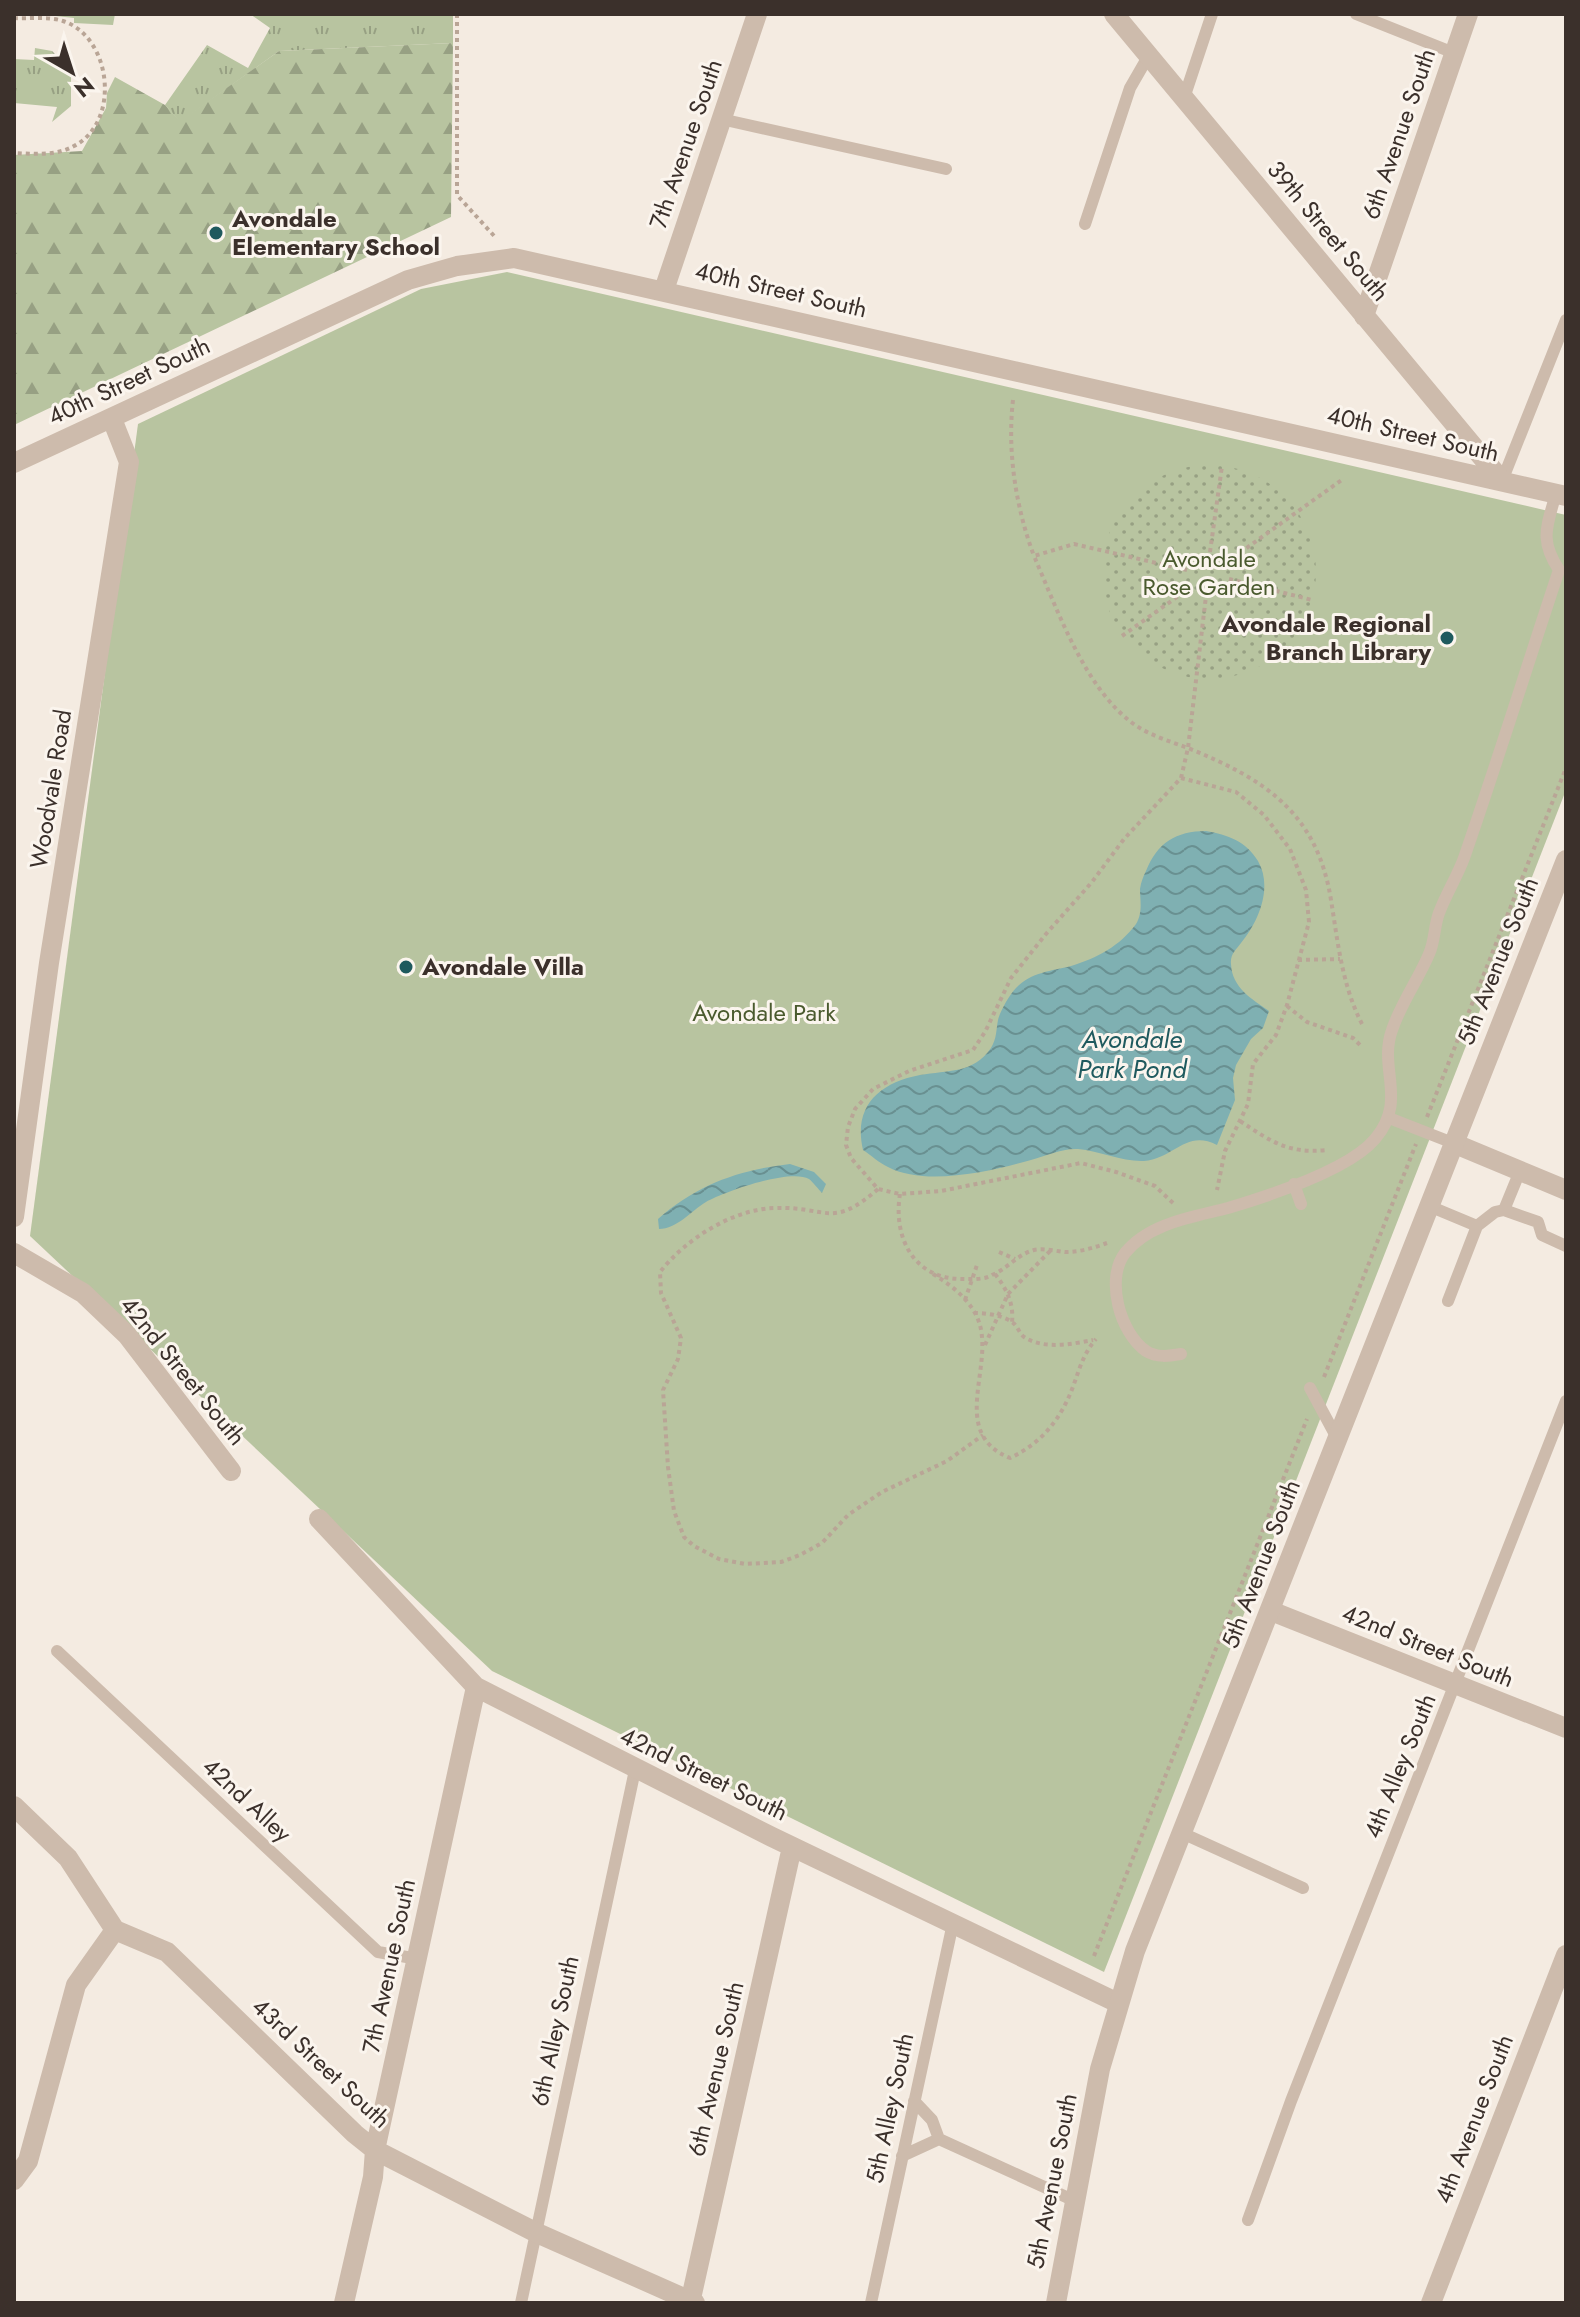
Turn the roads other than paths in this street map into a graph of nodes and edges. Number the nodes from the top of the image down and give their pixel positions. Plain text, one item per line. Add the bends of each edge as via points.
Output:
1 (757, 14) edge
2 (1114, 14) edge
3 (1212, 14) edge
4 (1356, 14) edge
5 (1468, 14) edge
6 (1454, 53) junction
7 (1149, 55) junction
8 (1184, 98) junction
9 (721, 119) junction
10 (946, 169) dead end
11 (1085, 224) dead end
12 (664, 290) junction
13 (1364, 316) junction
14 (1566, 320) edge
15 (112, 419) junction
16 (14, 463) edge
17 (1502, 481) junction
18 (1561, 494) edge
19 (1566, 860) edge
20 (1389, 1118) junction
21 (1453, 1143) junction
22 (1520, 1171) junction
23 (1294, 1184) junction
24 (1566, 1190) edge
25 (1301, 1204) dead end
26 (1429, 1206) junction
27 (1504, 1210) junction
28 (14, 1217) edge
29 (1477, 1226) junction
30 (1566, 1246) edge
31 (14, 1253) edge
32 (1448, 1301) dead end
33 (1181, 1354) dead end
34 (1313, 1393) road end
35 (1566, 1401) edge
36 (1338, 1440) junction
37 (231, 1471) dead end
38 (319, 1519) dead end
39 (1271, 1611) junction
40 (57, 1651) dead end
41 (1456, 1686) junction
42 (476, 1687) junction
43 (1566, 1728) edge
44 (635, 1770) junction
45 (14, 1806) edge
46 (1182, 1833) junction
47 (792, 1847) junction
48 (1303, 1888) dead end
49 (953, 1923) junction
50 (115, 1930) junction
51 (1566, 1955) edge
52 (418, 1959) junction
53 (1118, 2003) junction
54 (914, 2101) junction
55 (939, 2139) junction
56 (375, 2150) junction
57 (902, 2156) junction
58 (14, 2180) edge
59 (1075, 2201) junction
60 (1248, 2220) dead end
61 (537, 2233) junction
62 (692, 2302) edge
63 (344, 2303) edge
64 (521, 2303) edge
65 (871, 2303) edge
66 (1056, 2303) edge
67 (1431, 2303) edge

1 - 9 street, 7th Avenue South
2 - 7 street, 39th Street South
3 - 8 lane
4 - 6 lane
5 - 6 street, 6th Avenue South
6 - 13 street, 6th Avenue South
7 - 8 street, 39th Street South
7 - 11 lane via 1130,88
8 - 13 street, 39th Street South
9 - 10 lane
9 - 12 street, 7th Avenue South
12 - 15 street, 40th Street South via 514,258 457,266 408,280
12 - 17 street, 40th Street South
13 - 17 street, 39th Street South
14 - 17 lane
15 - 16 street, 40th Street South
15 - 28 street, Woodvale Road via 129,462
17 - 18 street, 40th Street South
18 - 20 lane via 1547,527 1546,551 1559,570 1463,861 1438,915 1431,951 1387,1045 1393,1091
19 - 21 street, 5th Avenue South
20 - 21 lane
20 - 23 lane via 1360,1154
21 - 22 street
21 - 26 street, 5th Avenue South
22 - 24 street
22 - 27 lane
23 - 25 lane
23 - 33 lane via 1183,1219 1144,1236 1123,1255 1115,1280 1122,1322 1145,1351 1160,1357
26 - 29 lane
26 - 36 street, 5th Avenue South
27 - 29 lane
27 - 30 lane via 1538,1222 1542,1235
29 - 32 lane
31 - 37 street, 42nd Street South via 83,1293 127,1335
34 - 36 lane
35 - 41 lane, 4th Alley South
36 - 39 street, 5th Avenue South
38 - 42 street, 42nd Street South
39 - 41 street, 42nd Street South
39 - 46 street, 5th Avenue South
40 - 52 lane, 42nd Alley via 378,1952
41 - 43 street, 42nd Street South
41 - 60 lane, 4th Alley South
42 - 44 street, 42nd Street South
42 - 52 street, 7th Avenue South
44 - 47 street, 42nd Street South
44 - 61 lane, 6th Alley South
45 - 50 street via 68,1858
46 - 48 lane
46 - 53 street, 5th Avenue South
47 - 49 street, 42nd Street South
47 - 62 street, 6th Avenue South
49 - 53 street, 42nd Street South
49 - 54 lane, 5th Alley South
50 - 56 street, 43rd Street South via 167,1952
50 - 58 street via 76,1985 28,2161
51 - 67 street, 4th Avenue South
52 - 56 street, 7th Avenue South
53 - 59 street, 5th Avenue South
54 - 55 lane via 932,2120
54 - 57 lane, 5th Alley South
55 - 57 lane
55 - 59 lane
56 - 61 street, 43rd Street South
56 - 63 street, 7th Avenue South
57 - 65 lane, 5th Alley South
59 - 66 street, 5th Avenue South
61 - 62 street, 43rd Street South
61 - 64 lane, 6th Alley South

